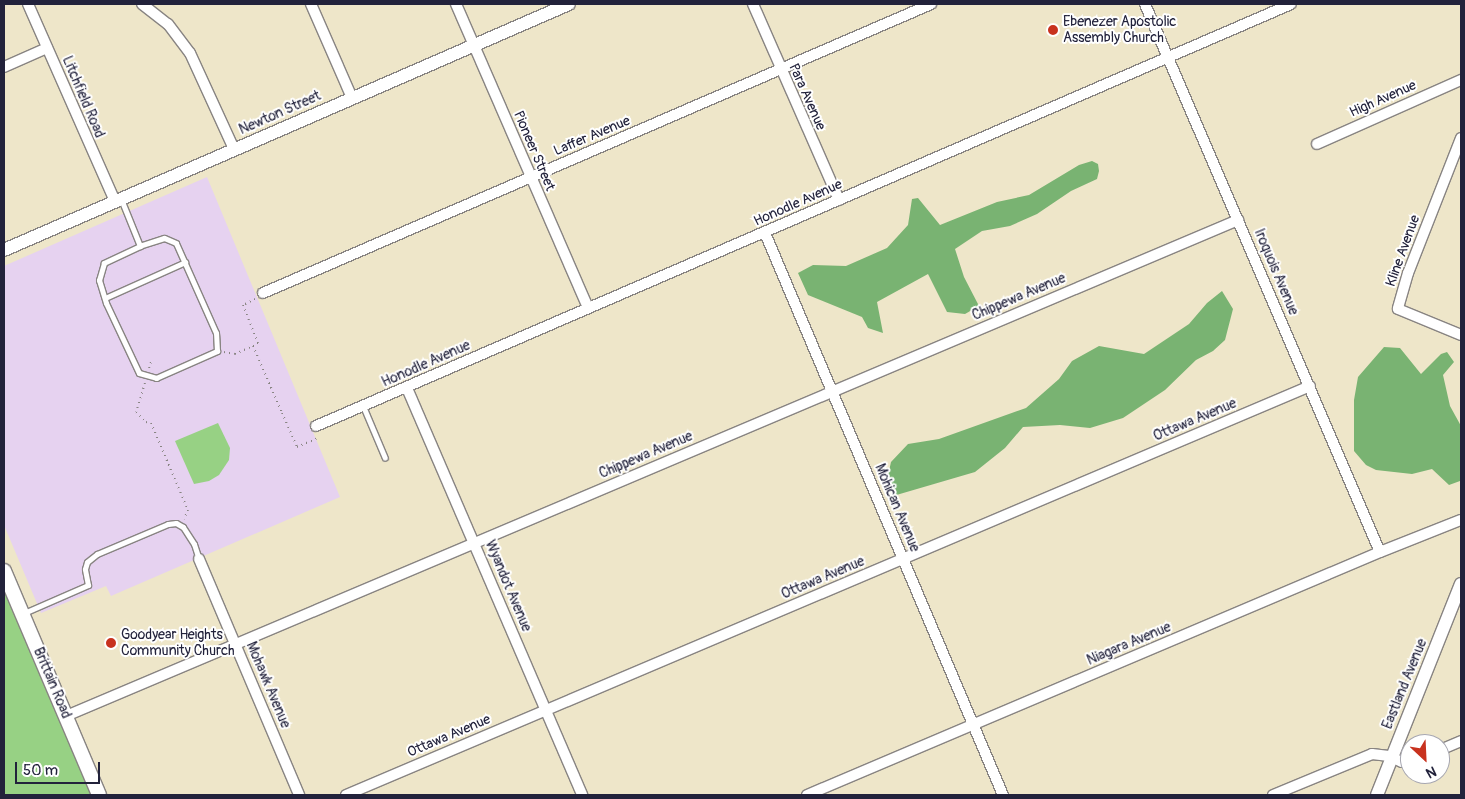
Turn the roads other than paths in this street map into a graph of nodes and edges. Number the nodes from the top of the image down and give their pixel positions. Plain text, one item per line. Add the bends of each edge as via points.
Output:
1 (28, 4) edge
2 (142, 4) edge
3 (311, 4) edge
4 (456, 4) edge
5 (569, 4) edge
6 (752, 4) edge
7 (931, 4) edge
8 (1145, 4) edge
9 (1291, 4) edge
10 (474, 44) junction
11 (47, 48) junction
12 (1168, 57) junction
13 (4, 67) edge
14 (780, 69) junction
15 (1461, 80) edge
16 (352, 98) junction
17 (1461, 138) edge
18 (1317, 144) dead end
19 (234, 149) junction
20 (531, 177) junction
21 (118, 200) junction
22 (839, 200) junction
23 (1238, 220) junction
24 (765, 232) junction
25 (140, 246) junction
26 (4, 250) edge
27 (185, 262) junction
28 (263, 293) dead end
29 (105, 298) junction
30 (588, 308) junction
31 (1461, 335) edge
32 (1310, 386) junction
33 (407, 388) junction
34 (832, 391) junction
35 (363, 406) junction
36 (316, 426) dead end
37 (385, 458) dead end
38 (1461, 520) edge
39 (474, 543) junction
40 (1380, 552) junction
41 (199, 558) joint
42 (904, 559) junction
43 (4, 571) edge
44 (1461, 584) edge
45 (22, 614) junction
46 (236, 644) junction
47 (546, 709) junction
48 (66, 716) junction
49 (973, 725) junction
50 (1392, 758) junction
51 (1400, 761) edge
52 (99, 795) edge
53 (300, 795) edge
54 (346, 795) edge
55 (582, 795) edge
56 (807, 795) edge
57 (1004, 795) edge
58 (1273, 795) edge
59 (1377, 795) edge

1 - 11 street, Litchfield Road
2 - 19 street via 168,24 190,52
3 - 16 street
4 - 10 street, Pioneer Street
5 - 10 street, Newton Street
6 - 14 street, Para Avenue
7 - 14 street, Laffer Avenue
8 - 12 street, Iroquois Avenue
9 - 12 street, Honodle Avenue
10 - 16 street, Newton Street
10 - 20 street, Pioneer Street
11 - 13 street
11 - 21 street, Litchfield Road
12 - 22 street, Honodle Avenue
12 - 23 street, Iroquois Avenue
14 - 20 street, Laffer Avenue
14 - 22 street, Para Avenue
15 - 18 street, High Avenue
16 - 19 street, Newton Street
17 - 31 street, Kline Avenue via 1408,273 1398,309
19 - 21 street, Newton Street
20 - 28 street, Laffer Avenue
20 - 30 street, Pioneer Street
21 - 25 lane
21 - 26 street, Newton Street
22 - 24 street, Honodle Avenue
23 - 32 street, Iroquois Avenue
23 - 34 street, Chippewa Avenue
24 - 30 street, Honodle Avenue
24 - 34 street, Mohican Avenue
25 - 27 lane via 164,238 176,243
25 - 29 lane via 104,263 99,280
27 - 29 lane
27 - 29 lane via 216,334 217,351 156,378 139,373
30 - 33 street, Honodle Avenue
32 - 40 street, Iroquois Avenue
32 - 42 street, Ottawa Avenue
33 - 35 street, Honodle Avenue
33 - 39 street, Wyandot Avenue
34 - 39 street, Chippewa Avenue
34 - 42 street, Mohican Avenue
35 - 36 street, Honodle Avenue
35 - 37 lane
38 - 40 street, Niagara Avenue
39 - 46 street, Chippewa Avenue
39 - 47 street, Wyandot Avenue
40 - 49 street, Niagara Avenue
41 - 45 lane via 194,544 180,526 168,524 98,554 87,562 88,585
41 - 46 street, Mohawk Avenue
42 - 47 street, Ottawa Avenue
42 - 49 street, Mohican Avenue
43 - 45 main road, Brittain Road
44 - 50 street, Eastland Avenue
45 - 48 main road, Brittain Road
46 - 48 street, Chippewa Avenue
46 - 53 street, Mohawk Avenue
47 - 54 street, Ottawa Avenue
47 - 55 street, Wyandot Avenue
48 - 52 main road, Brittain Road
49 - 56 street, Niagara Avenue
49 - 57 street, Mohican Avenue
50 - 51 street
50 - 58 street via 1372,754
50 - 59 street, Eastland Avenue

